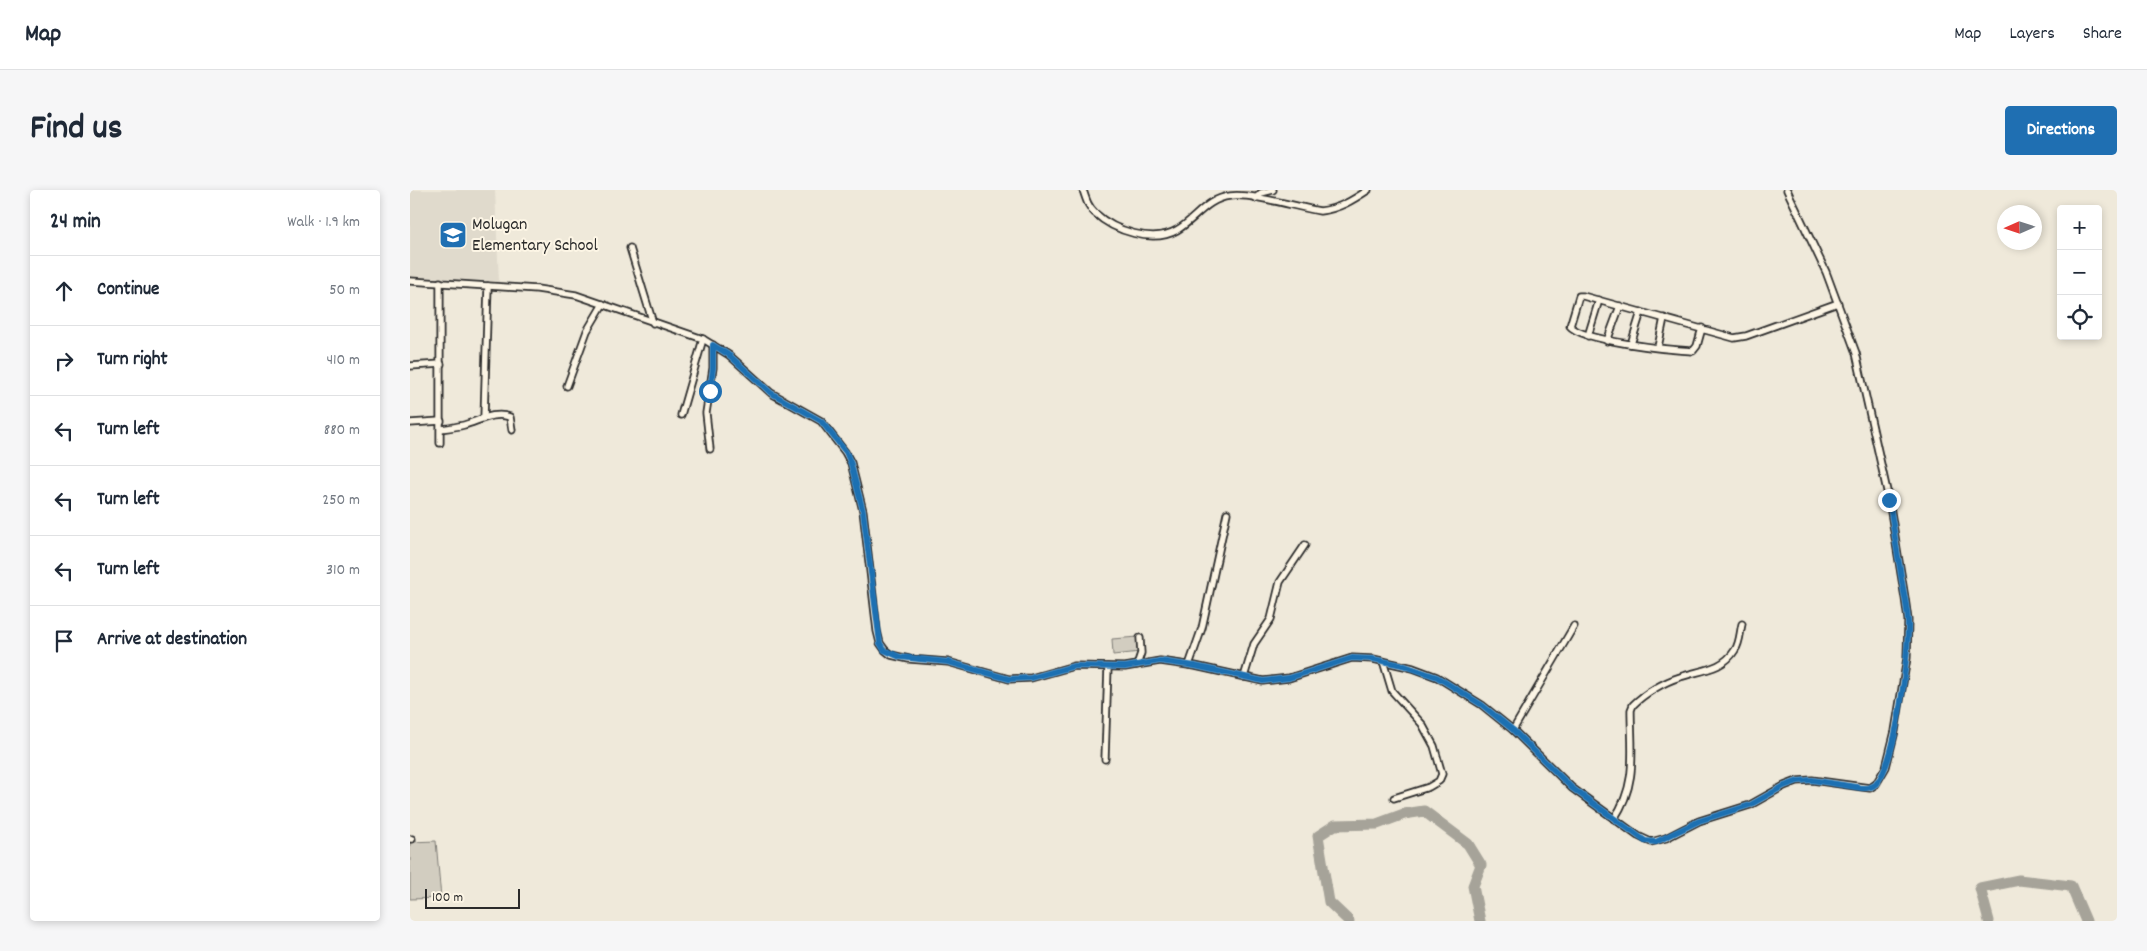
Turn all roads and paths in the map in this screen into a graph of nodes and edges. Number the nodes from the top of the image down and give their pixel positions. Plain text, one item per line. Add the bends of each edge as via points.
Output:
1 (1083, 190) edge
2 (1273, 190) edge
3 (1368, 190) edge
4 (1787, 190) edge
5 (1256, 198) junction
6 (630, 248) dead end
7 (410, 281) edge
8 (440, 282) junction
9 (488, 286) junction
10 (1599, 300) junction
11 (1838, 303) junction
12 (603, 304) junction
13 (1620, 306) junction
14 (1641, 312) junction
15 (1664, 318) junction
16 (653, 323) junction
17 (1702, 328) junction
18 (1588, 336) junction
19 (703, 340) junction
20 (1607, 341) junction
21 (1631, 344) junction
22 (713, 345) junction
23 (1658, 347) junction
24 (441, 364) junction
25 (410, 366) edge
26 (567, 386) dead end
27 (681, 415) dead end
28 (484, 417) junction
29 (441, 421) junction
30 (410, 423) edge
31 (441, 429) junction
32 (512, 430) dead end
33 (440, 443) dead end
34 (710, 448) dead end
35 (1227, 513) dead end
36 (1305, 545) dead end
37 (1742, 624) dead end
38 (1574, 626) dead end
39 (1140, 638) dead end
40 (1383, 661) junction
41 (1137, 665) junction
42 (1189, 665) junction
43 (1108, 667) junction
44 (1244, 677) junction
45 (1513, 730) junction
46 (1105, 760) dead end
47 (1394, 798) dead end
48 (1614, 819) junction

1 - 5 street via 1087,203 1108,223 1122,230 1158,236 1176,231 1216,199 1230,196
2 - 5 street
3 - 5 street via 1342,206 1326,210
4 - 11 street
6 - 16 street
7 - 8 street
8 - 9 street
8 - 24 street
9 - 12 street via 555,291
9 - 28 street
10 - 13 street
10 - 18 street
10 - 18 street via 1579,296 1576,301 1570,326
11 - 17 street via 1740,338
11 - 48 street via 1856,353 1889,500 1906,598 1907,658 1886,767 1870,788 1798,781 1750,805 1699,821 1656,842 1645,841
12 - 16 street
12 - 26 street via 587,331
13 - 14 street
13 - 20 street
14 - 15 street
14 - 21 street
15 - 17 street
15 - 23 street
16 - 19 street
17 - 23 street via 1693,351
18 - 20 street
19 - 22 street
19 - 27 street
20 - 21 street
21 - 23 street
22 - 34 street via 706,412
22 - 43 street via 771,393 821,421 846,452 863,511 877,631 884,650 909,659 948,662 1009,679 1031,678 1074,666
24 - 25 street
24 - 29 street
28 - 31 street
28 - 32 street via 508,416
29 - 30 street
29 - 31 street
31 - 33 street
35 - 42 street via 1202,628
36 - 44 street via 1280,582 1272,619 1254,644
37 - 48 street via 1736,649 1724,662 1701,673 1671,680 1632,706 1629,790
38 - 45 street
39 - 41 street via 1141,653
40 - 44 street via 1344,659 1278,680
40 - 45 street via 1437,677 1482,705
40 - 47 street via 1392,690 1422,724 1434,746 1442,774 1439,781 1429,787
41 - 42 street via 1160,661
41 - 43 street
42 - 44 street
43 - 46 street
45 - 48 street via 1572,788

